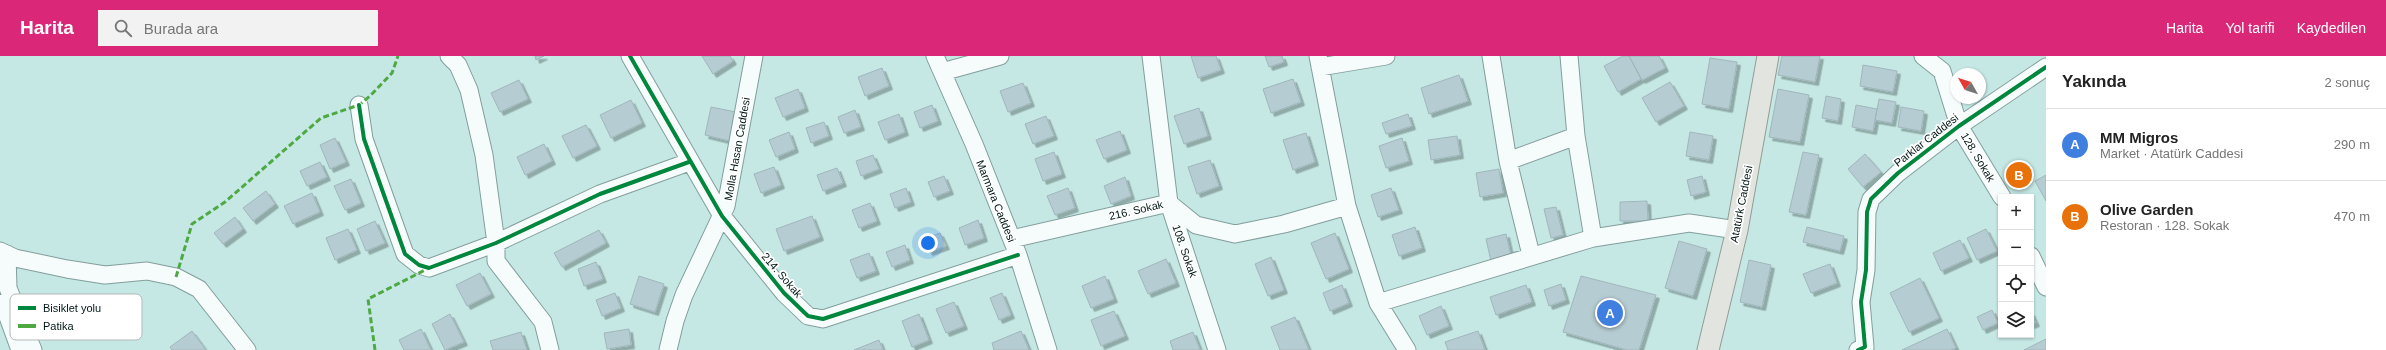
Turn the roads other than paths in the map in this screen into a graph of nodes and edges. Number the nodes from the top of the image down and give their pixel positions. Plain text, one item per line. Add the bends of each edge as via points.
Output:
1 (449, 56) edge
2 (630, 56) edge
3 (754, 56) edge
4 (934, 56) edge
5 (1000, 56) edge
6 (1150, 56) edge
7 (1386, 56) edge
8 (1491, 56) edge
9 (1569, 56) edge
10 (1768, 56) edge
11 (1923, 56) edge
12 (1319, 61) edge
13 (2046, 67) edge
14 (942, 72) junction
15 (359, 105) dead end
16 (1959, 126) junction
17 (1576, 136) junction
18 (1508, 161) junction
19 (689, 162) junction
20 (2000, 194) edge
21 (1169, 203) junction
22 (1347, 206) junction
23 (722, 216) junction
24 (1737, 230) junction
25 (1593, 238) junction
26 (1012, 239) junction
27 (496, 243) junction
28 (3, 253) edge
29 (1018, 255) junction
30 (1531, 255) junction
31 (2034, 262) edge
32 (2046, 287) edge
33 (10, 294) edge
34 (0, 296) edge
35 (1378, 303) junction
36 (10, 323) edge
37 (16, 340) edge
38 (29, 340) edge
39 (1864, 349) edge
40 (20, 350) edge
41 (33, 350) edge
42 (246, 350) edge
43 (550, 350) edge
44 (668, 350) edge
45 (1048, 350) edge
46 (1216, 350) edge
47 (1407, 350) edge
48 (1708, 350) edge

1 - 27 street via 458,64 469,90 484,155
2 - 19 street, 214. Sokak
3 - 23 street, Molla Hasan Caddesi
4 - 14 street, Marmara Caddesi
5 - 14 street
6 - 21 street, 108. Sokak
7 - 12 street
8 - 18 street
9 - 17 street
10 - 24 main road, Atatürk Caddesi
11 - 16 street, 128. Sokak via 1942,72
12 - 22 street
13 - 16 street, Parklar Caddesi
14 - 26 street, Marmara Caddesi
15 - 27 street via 364,139 405,254 419,265 430,268
16 - 20 street, 128. Sokak
16 - 39 street, Parklar Caddesi via 1898,173 1871,199 1867,212 1866,270 1861,302
17 - 18 street
17 - 25 street
18 - 30 street
19 - 23 street, 214. Sokak
19 - 27 street via 600,194
21 - 22 street, 216. Sokak via 1196,225 1235,234 1284,224
21 - 26 street, 216. Sokak
21 - 46 street, 108. Sokak
22 - 35 street
23 - 29 street, 214. Sokak via 803,312 808,316 823,319
23 - 44 street, Molla Hasan Caddesi via 684,295
24 - 25 street via 1689,223
24 - 48 main road, Atatürk Caddesi
25 - 30 street
26 - 29 street, Marmara Caddesi
27 - 43 street via 496,261 543,322
28 - 33 street
28 - 42 street via 67,269 105,274 147,271 176,277 199,289
29 - 45 street, Marmara Caddesi
30 - 35 street
31 - 32 street
34 - 36 street
35 - 47 street
37 - 40 street
38 - 41 street

